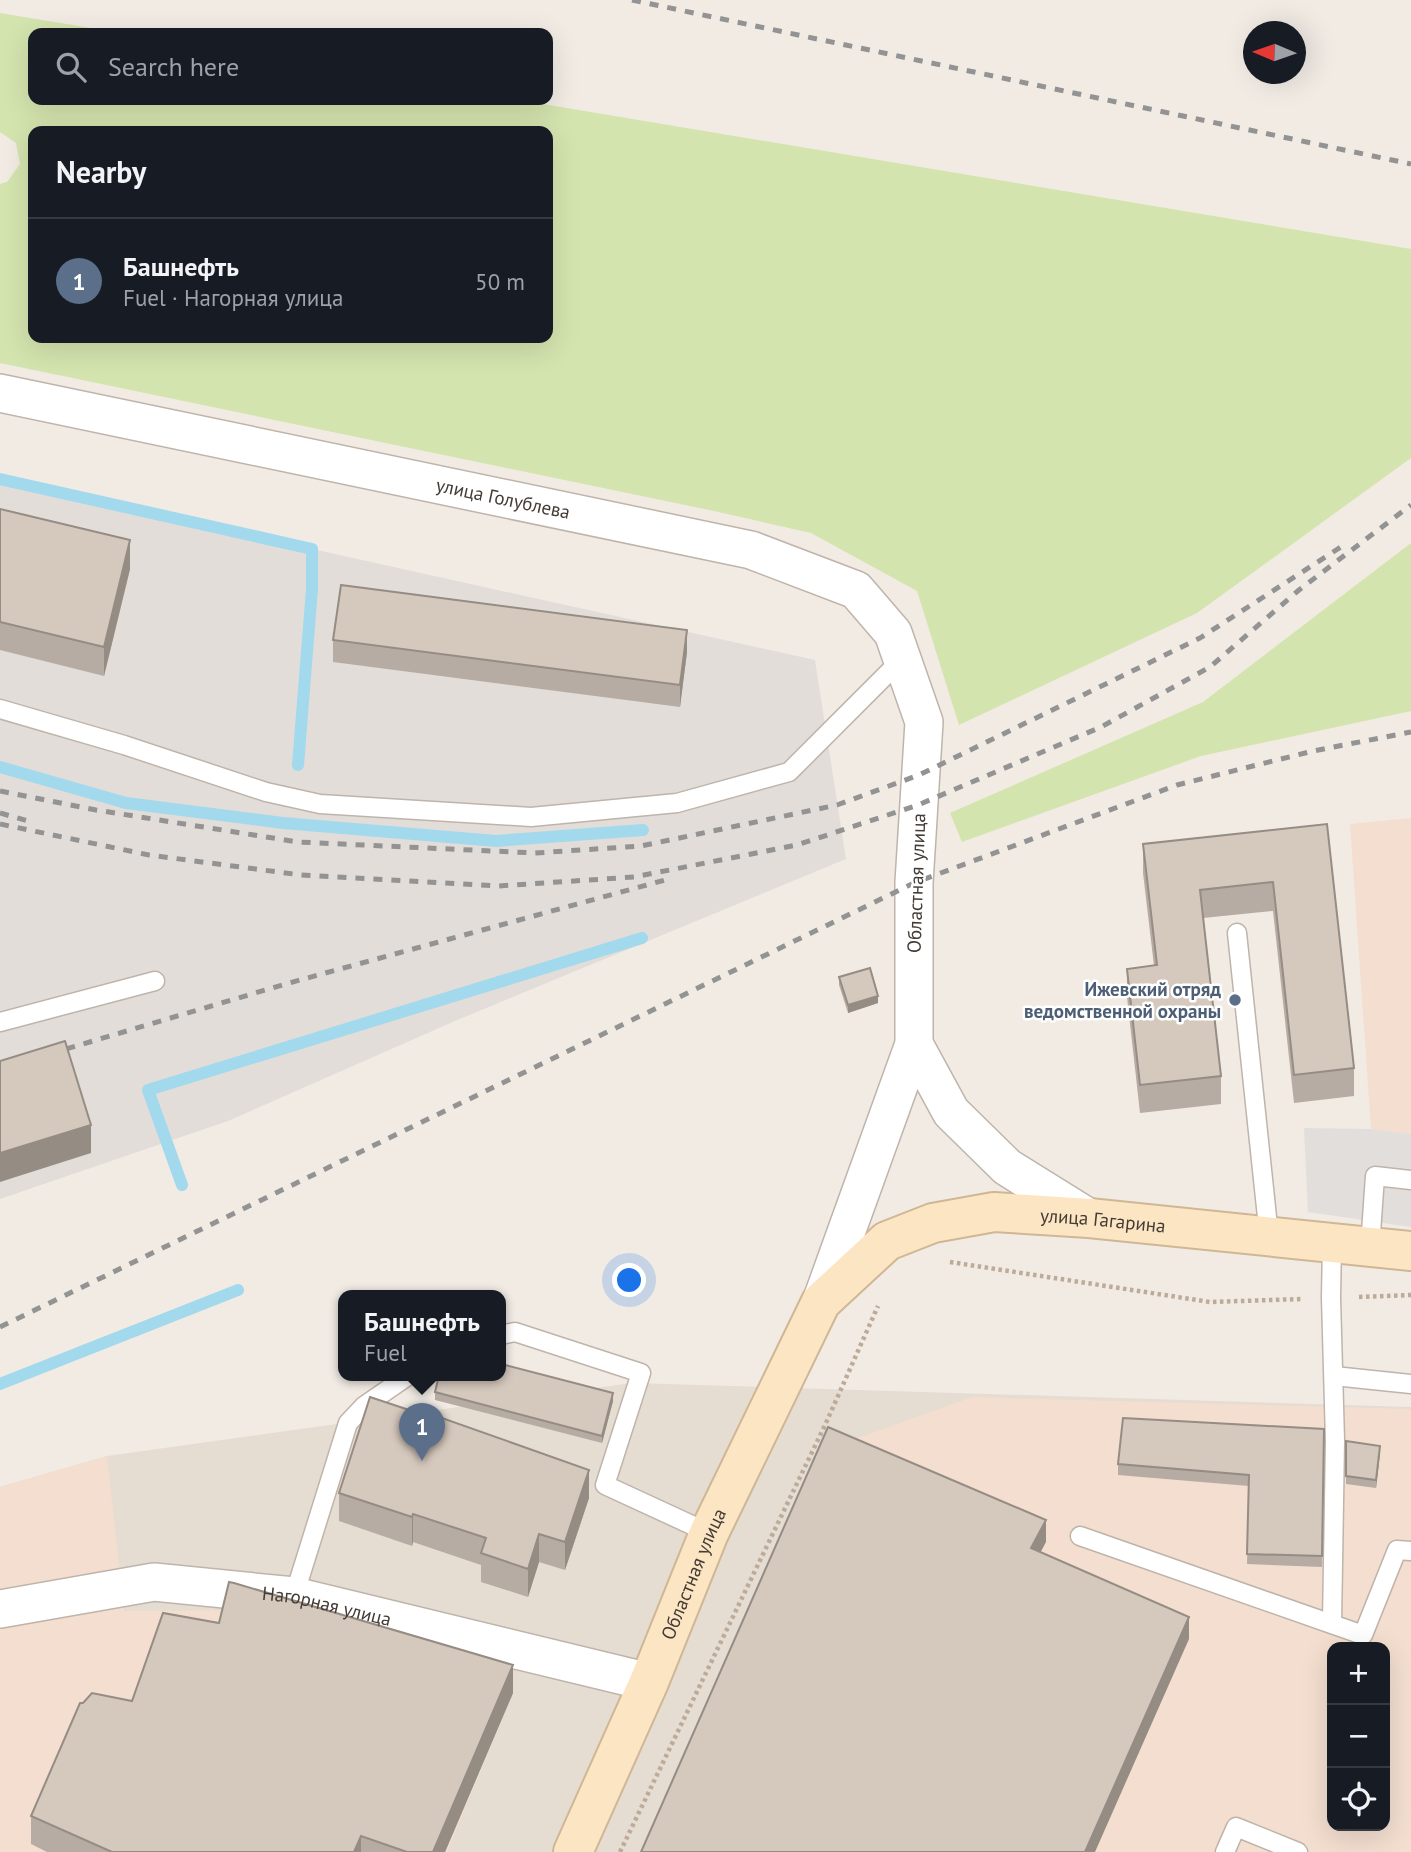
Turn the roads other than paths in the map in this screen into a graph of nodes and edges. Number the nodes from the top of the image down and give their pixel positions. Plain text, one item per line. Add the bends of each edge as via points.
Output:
1 (0, 393) edge
2 (902, 659) junction
3 (0, 709) edge
4 (923, 722) joint
5 (1237, 933) dead end
6 (155, 981) dead end
7 (0, 1021) edge
8 (914, 1044) junction
9 (1411, 1180) edge
10 (1089, 1218) junction
11 (1269, 1236) junction
12 (1332, 1243) junction
13 (1370, 1247) junction
14 (1411, 1251) edge
15 (821, 1301) junction
16 (506, 1334) edge
17 (1334, 1376) junction
18 (400, 1381) edge
19 (1411, 1384) edge
20 (364, 1406) junction
21 (390, 1414) edge
22 (709, 1533) junction
23 (1080, 1536) dead end
24 (1411, 1551) edge
25 (294, 1596) junction
26 (0, 1609) edge
27 (1332, 1624) junction
28 (649, 1682) junction
29 (573, 1852) edge
30 (1225, 1852) edge
31 (1298, 1852) edge

1 - 2 street, улица Голублева via 751,550 856,590 893,633
2 - 3 lane via 789,772 677,803 531,817 320,804 266,792
2 - 4 street, улица Голублева
4 - 8 street, Областная улица via 914,883
5 - 11 lane
6 - 7 lane
8 - 10 street via 951,1111 1007,1167
8 - 15 street
9 - 13 lane via 1375,1176
10 - 11 main road, улица Гагарина
10 - 15 main road, улица Гагарина via 994,1212 933,1223 887,1241
11 - 12 main road, улица Гагарина
12 - 13 main road, улица Гагарина
12 - 17 lane
13 - 14 main road, улица Гагарина
15 - 22 main road, Областная улица
16 - 22 lane via 515,1332 641,1373 598,1483
17 - 19 lane
17 - 27 lane
18 - 20 lane
20 - 21 lane
20 - 25 lane via 348,1423
22 - 28 main road, Областная улица
23 - 27 lane
24 - 27 lane via 1398,1550 1363,1635
25 - 26 street, Нагорная улица via 154,1582
25 - 28 street, Нагорная улица
28 - 29 main road, Областная улица
30 - 31 lane via 1237,1827

